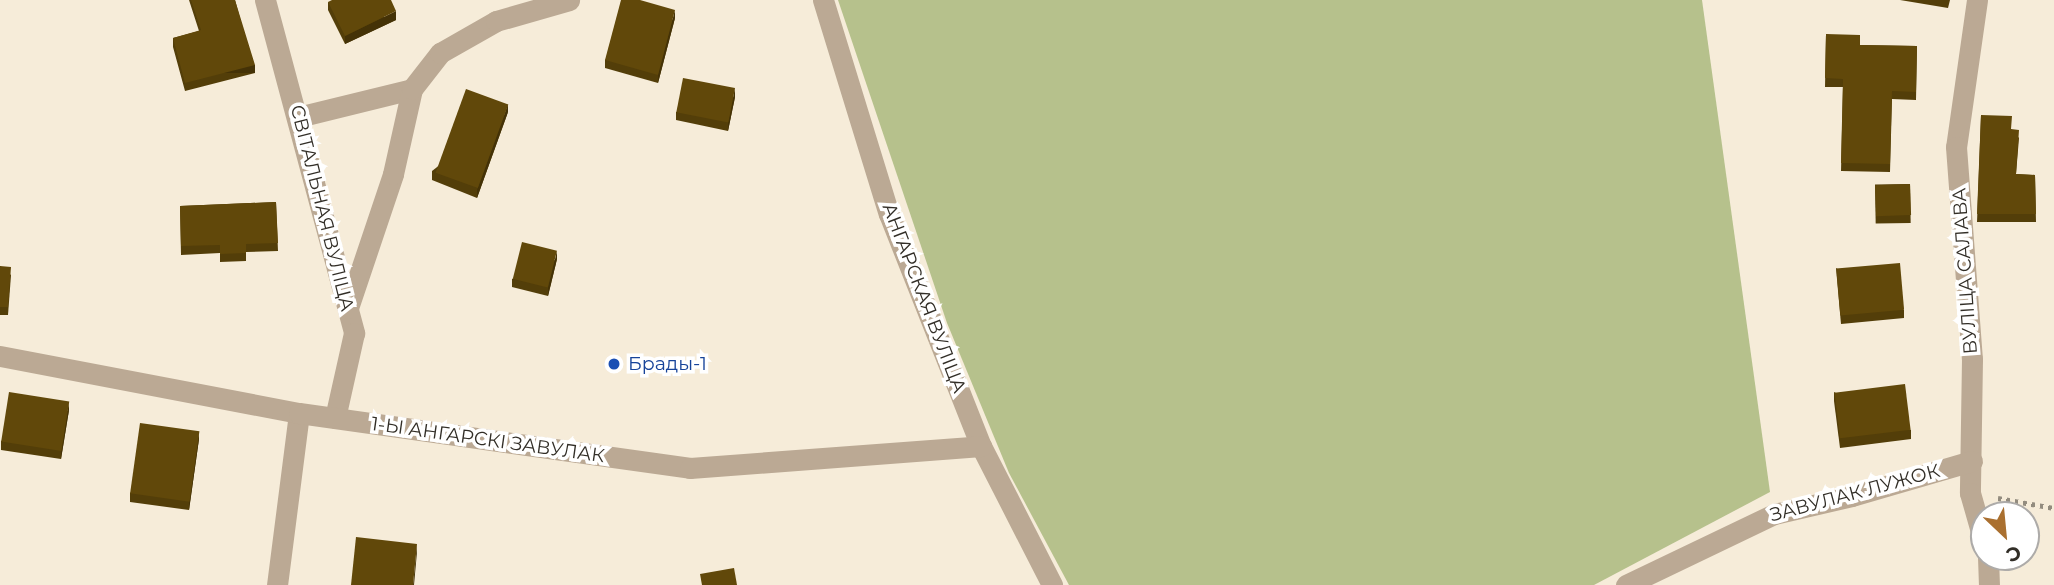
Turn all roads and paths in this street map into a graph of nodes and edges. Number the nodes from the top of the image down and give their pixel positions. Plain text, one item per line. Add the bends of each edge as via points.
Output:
1 (265, 0) edge
2 (569, 0) edge
3 (823, 0) edge
4 (1977, 0) edge
5 (412, 89) junction
6 (298, 117) junction
7 (347, 309) junction
8 (0, 356) edge
9 (299, 413) junction
10 (335, 418) junction
11 (981, 446) junction
12 (1972, 461) junction
13 (1970, 493) junction
14 (1972, 501) edge
15 (2054, 508) edge
16 (277, 585) edge
17 (1052, 585) edge
18 (1626, 585) edge

1 - 6 street, СВІТАЛЬНАЯ ВУЛІЦА
2 - 5 street via 496,21 440,53
3 - 11 street, АНГАРСКАЯ ВУЛІЦА via 889,214
4 - 12 street, ВУЛІЦА САЛАВА via 1956,147 1972,359
5 - 6 street
5 - 7 street via 393,174
6 - 7 street, СВІТАЛЬНАЯ ВУЛІЦА
7 - 10 street, СВІТАЛЬНАЯ ВУЛІЦА via 354,334
8 - 9 street, 1-Ы АНГАРСКІ ЗАВУЛАК
9 - 10 street, 1-Ы АНГАРСКІ ЗАВУЛАК
9 - 16 street
10 - 11 street, 1-Ы АНГАРСКІ ЗАВУЛАК via 690,468
11 - 17 street, АНГАРСКАЯ ВУЛІЦА
12 - 13 street, ВУЛІЦА САЛАВА
12 - 18 street, ЗАВУЛАК ЛУЖОК via 1773,514
13 - 14 street, ВУЛІЦА САЛАВА
13 - 15 path

